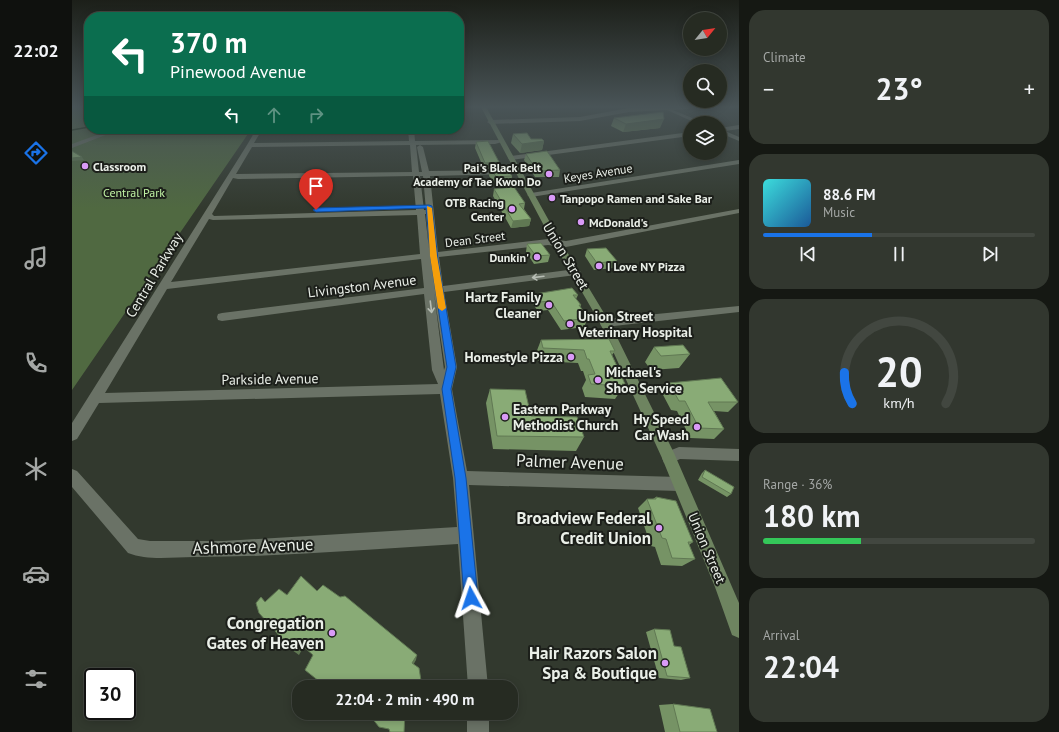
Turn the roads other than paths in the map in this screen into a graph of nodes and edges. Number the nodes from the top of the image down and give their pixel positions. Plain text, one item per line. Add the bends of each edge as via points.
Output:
1 (85, 141) edge
2 (252, 141) edge
3 (454, 141) edge
4 (500, 141) edge
5 (637, 141) edge
6 (416, 142) junction
7 (250, 145) junction
8 (72, 146) edge
9 (511, 158) junction
10 (739, 162) edge
11 (517, 170) junction
12 (421, 172) junction
13 (231, 175) junction
14 (531, 195) junction
15 (425, 210) junction
16 (739, 211) edge
17 (207, 215) junction
18 (557, 242) junction
19 (430, 256) junction
20 (576, 272) junction
21 (165, 286) junction
22 (434, 290) junction
23 (739, 309) edge
24 (222, 317) dead end
25 (605, 323) junction
26 (446, 389) junction
27 (94, 398) junction
28 (72, 435) edge
29 (739, 455) edge
30 (669, 458) junction
31 (72, 476) edge
32 (461, 478) junction
33 (679, 484) junction
34 (465, 535) junction
35 (739, 628) edge
36 (477, 680) edge
37 (478, 720) edge
38 (478, 732) edge

1 - 8 street
2 - 7 street, Central Parkway
3 - 6 street
4 - 9 main road, Union Street
5 - 9 street
6 - 7 street
6 - 12 street
7 - 13 street, Central Parkway
9 - 11 main road, Union Street
10 - 14 street, Keyes Avenue
11 - 12 street
11 - 14 main road, Union Street
12 - 13 street via 238,177
12 - 15 street
13 - 17 street, Central Parkway
14 - 18 main road, Union Street
15 - 17 street via 213,218
15 - 19 street
16 - 18 street, Dean Street via 566,244
17 - 21 street, Central Parkway
18 - 19 street, Dean Street
18 - 20 main road, Union Street
19 - 21 street, Dean Street
19 - 22 street
20 -> 22 street, Livingston Avenue
20 - 25 main road, Union Street
21 - 27 street, Central Parkway
22 - 24 street, Livingston Avenue
22 -> 26 street via 438,370
22 - 26 street via 451,367
23 - 25 street
25 - 30 main road, Union Street
26 - 27 street, Parkside Avenue
26 - 32 street
27 - 28 street, Central Parkway
29 - 30 street via 679,453
30 - 33 main road, Union Street
31 - 34 street, Ashmore Avenue via 134,547 224,548
32 - 33 street, Palmer Avenue
32 - 34 street
33 - 35 main road, Union Street
34 - 36 street
37 - 38 street

